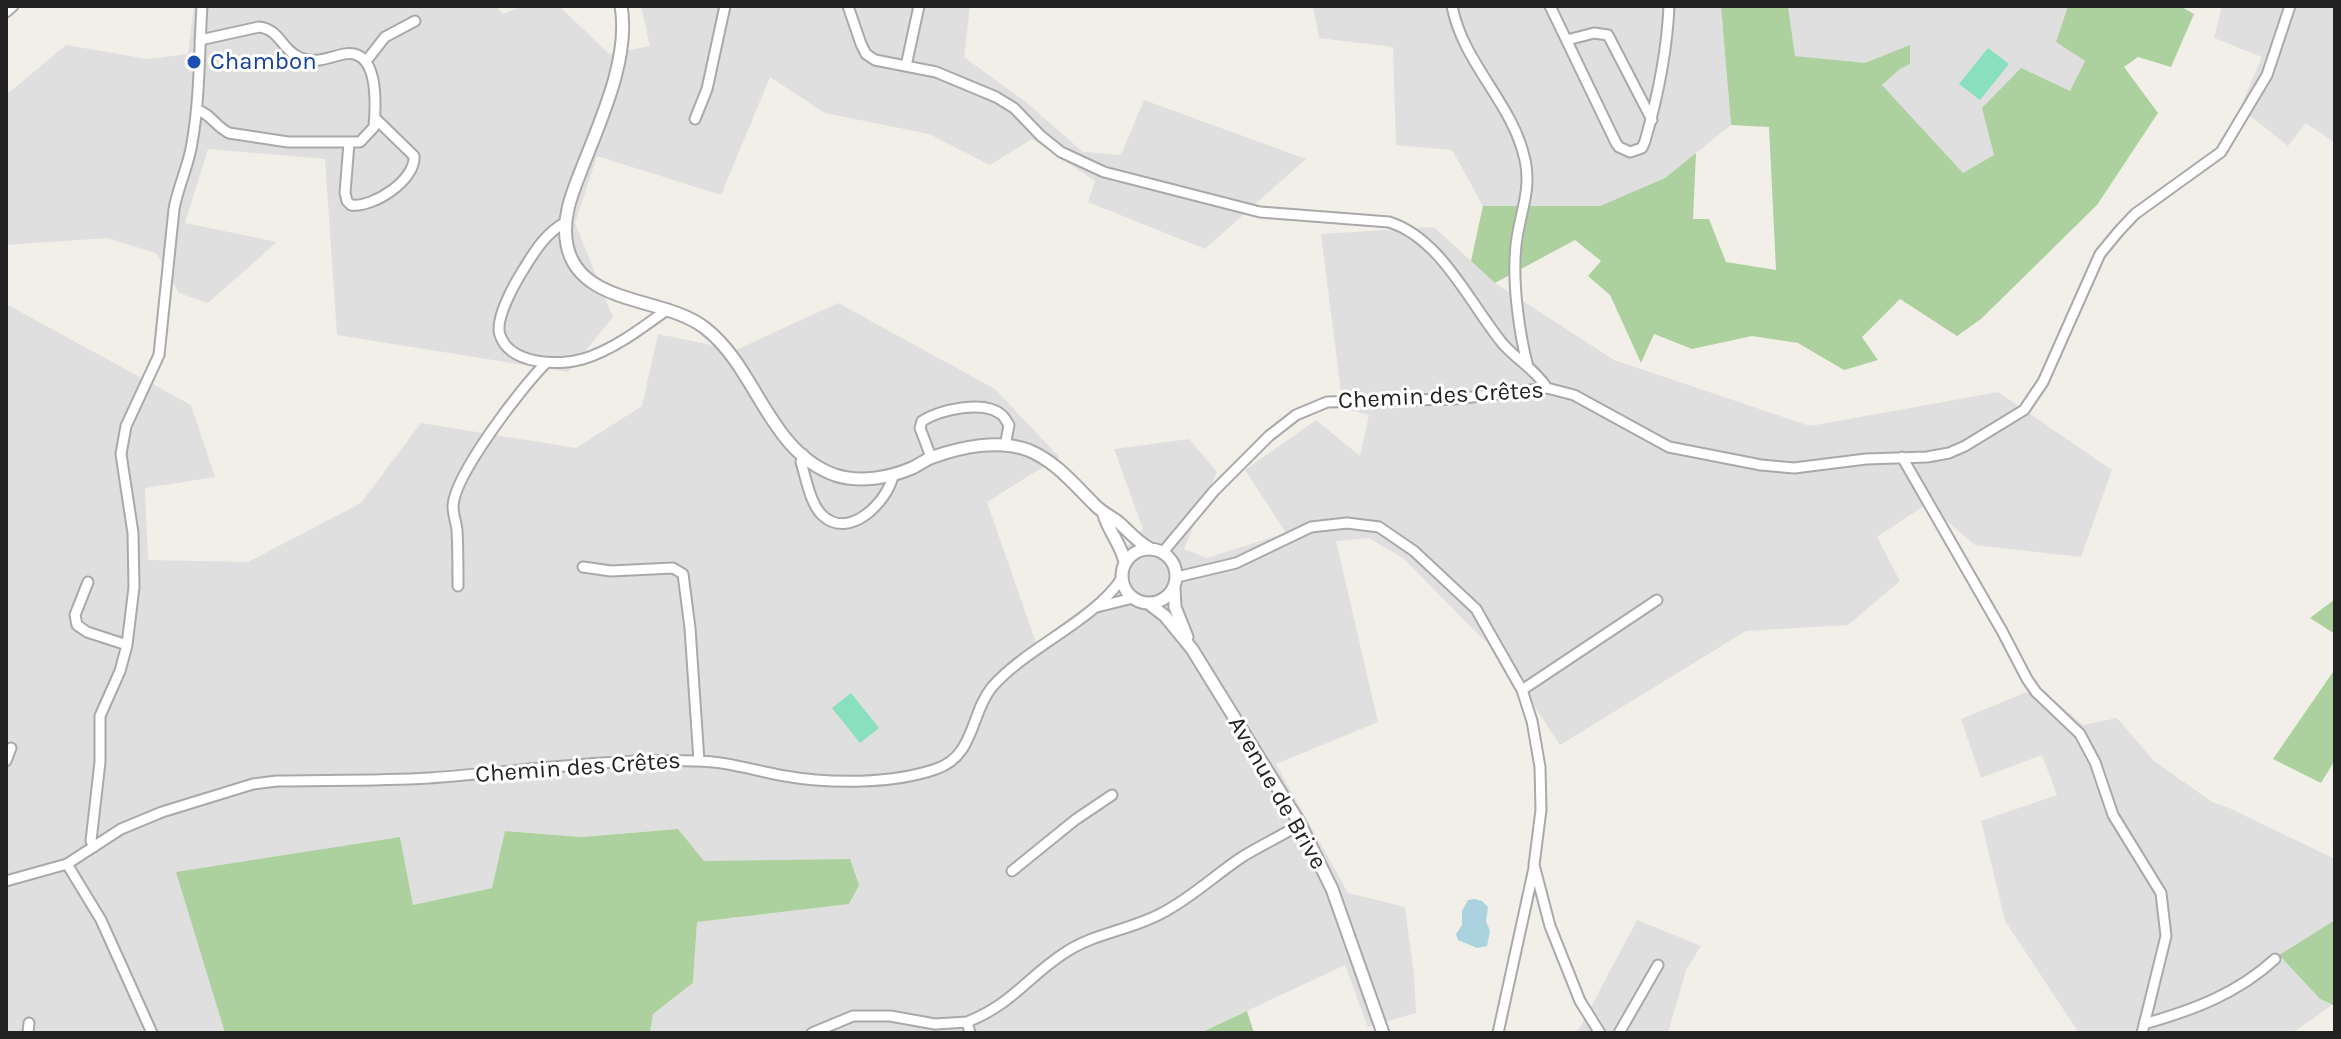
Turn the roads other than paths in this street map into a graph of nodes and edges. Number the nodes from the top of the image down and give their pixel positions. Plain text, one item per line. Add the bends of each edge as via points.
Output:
1 (13, 6) edge
2 (202, 6) edge
3 (621, 6) edge
4 (725, 6) edge
5 (848, 6) edge
6 (919, 6) edge
7 (1452, 6) edge
8 (1550, 6) edge
9 (1669, 6) edge
10 (2290, 6) edge
11 (6, 12) edge
12 (415, 21) dead end
13 (200, 40) junction
14 (1567, 40) junction
15 (367, 60) junction
16 (906, 66) junction
17 (197, 110) junction
18 (375, 118) junction
19 (695, 119) dead end
20 (1652, 120) junction
21 (349, 143) junction
22 (566, 222) junction
23 (668, 309) junction
24 (547, 362) junction
25 (1528, 367) junction
26 (1547, 388) junction
27 (1005, 446) junction
28 (803, 454) junction
29 (931, 457) junction
30 (1902, 457) junction
31 (893, 476) junction
32 (1104, 515) junction
33 (1149, 548) junction
34 (1163, 552) junction
35 (1125, 562) junction
36 (583, 567) dead end
37 (1122, 578) junction
38 (88, 582) dead end
39 (1176, 582) junction
40 (458, 586) dead end
41 (1133, 598) junction
42 (1657, 600) dead end
43 (1148, 603) junction
44 (1094, 609) junction
45 (127, 645) junction
46 (1192, 649) junction
47 (1522, 690) junction
48 (11, 748) dead end
49 (6, 761) edge
50 (699, 761) junction
51 (1112, 795) dead end
52 (1300, 824) junction
53 (94, 847) junction
54 (67, 864) junction
55 (1534, 865) junction
56 (1012, 871) dead end
57 (6, 881) edge
58 (2275, 959) dead end
59 (1658, 965) dead end
60 (967, 1022) junction
61 (2143, 1028) edge
62 (152, 1033) edge
63 (812, 1033) edge
64 (970, 1033) edge
65 (1383, 1033) edge
66 (1498, 1033) edge
67 (1600, 1033) edge
68 (1619, 1033) edge

1 - 11 street
2 - 13 street
3 - 22 street via 622,50
4 - 19 street
5 - 16 street via 866,54
6 - 16 street
7 - 25 street via 1463,42 1513,124 1525,160 1528,184 1515,247
8 - 14 street
9 - 20 street via 1665,61
10 - 30 street, Chemin des Crêtes via 2267,75 2221,152 2135,214 2100,254 2043,382 2024,410 1949,453
12 - 15 street via 385,37
13 - 15 street via 269,28 287,50 303,59 353,53
13 - 17 street
14 - 20 street via 1602,33 1612,39
14 - 20 street via 1619,147 1630,152 1642,148
15 - 18 street
16 - 25 street via 936,72 996,97 1061,152 1104,172 1260,212 1405,227 1432,248 1496,335
17 - 21 street via 229,133 288,142
17 - 45 street via 174,209 159,355 126,426 121,454 135,559
18 - 21 street via 367,138
18 - 21 street via 414,156 413,167 400,184 362,205 351,205 345,193
22 - 23 street via 571,259 580,272 605,289
22 - 24 street via 553,228 537,248 518,277 499,324 500,336 518,354
23 - 24 street via 594,355
23 - 28 street via 713,334 785,437
24 - 40 street via 494,426 459,486 453,505
25 - 26 street
26 - 30 street, Chemin des Crêtes via 1574,395 1669,447 1761,465 1794,468
26 - 34 street, Chemin des Crêtes via 1310,407 1269,436
27 - 29 street via 981,445
27 - 29 street via 1009,425 1001,413 972,408 922,421
27 - 32 street via 1045,458
28 - 31 street via 820,468 849,478
28 - 31 street via 801,462 820,513 839,522 880,504
29 - 31 street
30 - 61 street via 2027,679 2080,734 2113,815 2161,893 2166,936
32 - 33 street
32 - 35 street
33 - 34 street
33 - 35 street
34 - 39 street via 1176,567
35 - 37 street
36 - 50 street via 673,568 683,574
37 - 41 street
37 - 44 street, Chemin des Crêtes
38 - 45 street via 75,615 77,625
39 - 43 street via 1168,597
39 - 46 street via 1175,607
39 - 47 street via 1236,563 1311,527 1379,527 1414,551 1476,609
41 - 43 street
41 - 44 street, Chemin des Crêtes
42 - 47 street
43 - 46 street
44 - 50 street, Chemin des Crêtes via 990,689 970,739 957,757 939,768 892,780 818,779
45 - 53 street via 100,716
46 - 52 street, Avenue de Brive
47 - 55 street via 1540,767
48 - 49 street
50 - 53 street, Chemin des Crêtes via 253,784 162,812
51 - 56 street
52 - 60 street via 1161,913 1064,953 1016,995
52 - 65 street, Avenue de Brive via 1332,889
53 - 54 street, Chemin des Crêtes
54 - 57 street, Chemin des Crêtes
54 - 62 street via 101,920
55 - 66 street
55 - 67 street via 1550,926 1580,1001
58 - 61 street via 2229,993
59 - 68 street
60 - 63 street via 853,1016
60 - 64 street

